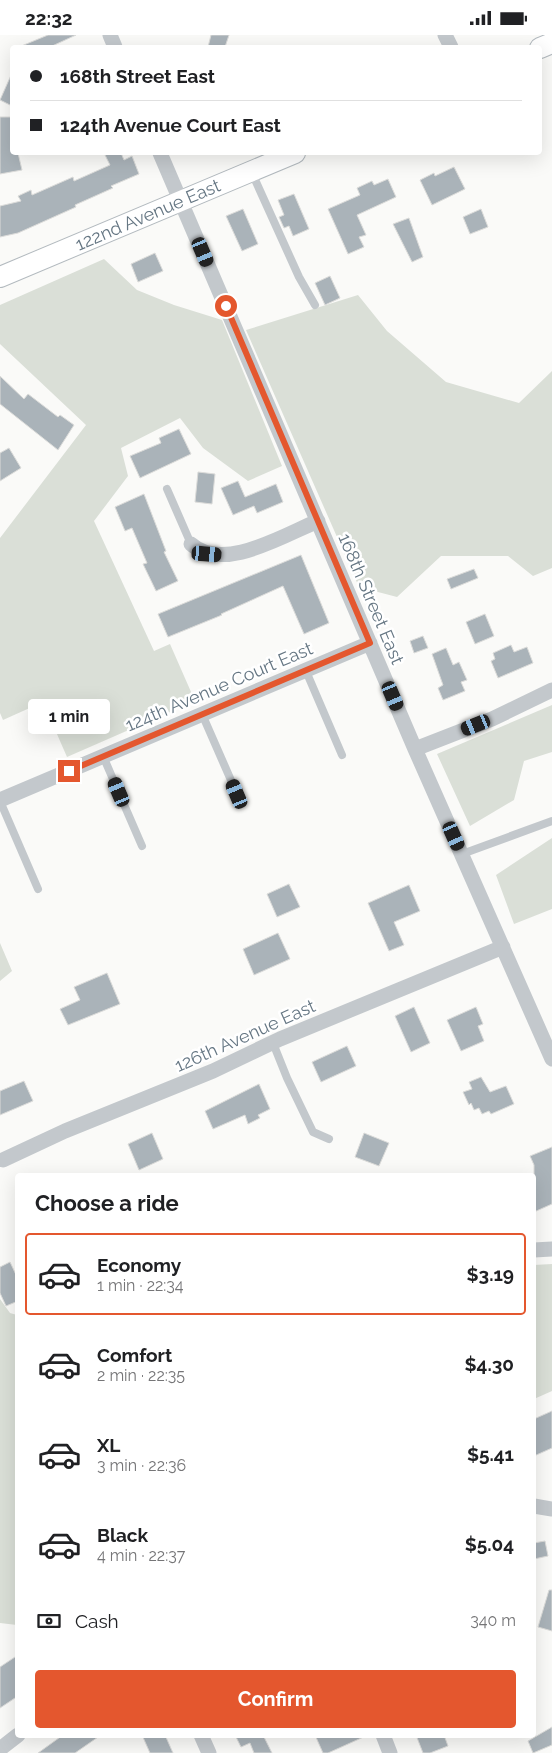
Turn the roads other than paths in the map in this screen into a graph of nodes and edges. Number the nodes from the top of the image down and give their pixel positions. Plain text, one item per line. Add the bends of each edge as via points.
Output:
1 (161, 155) edge
2 (290, 155) edge
3 (251, 171) junction
4 (181, 201) junction
5 (0, 277) edge
6 (315, 305) dead end
7 (167, 489) dead end
8 (318, 521) junction
9 (191, 544) joint
10 (370, 643) junction
11 (306, 671) junction
12 (552, 690) edge
13 (202, 714) junction
14 (415, 749) junction
15 (342, 755) dead end
16 (103, 756) junction
17 (237, 794) dead end
18 (0, 800) edge
19 (552, 821) edge
20 (142, 846) dead end
21 (462, 854) junction
22 (38, 889) dead end
23 (503, 947) junction
24 (273, 1043) junction
25 (552, 1059) edge
26 (330, 1139) dead end
27 (3, 1160) dead end
28 (552, 1249) edge
29 (536, 1250) edge
30 (536, 1506) edge
31 (552, 1509) edge
32 (15, 1737) edge
33 (202, 1738) edge
34 (385, 1738) edge
35 (0, 1749) edge
36 (209, 1753) edge
37 (390, 1753) edge

1 - 4 street, 168th Street East
2 - 3 main road, 122nd Avenue East
3 - 4 main road, 122nd Avenue East
3 - 6 lane via 298,277
4 - 5 main road, 122nd Avenue East
4 - 8 street, 168th Street East
7 - 9 lane
8 - 9 street via 244,552 207,554
8 - 10 street, 168th Street East
10 - 11 street, 124th Avenue Court East
10 - 14 street, 168th Street East
11 - 13 street, 124th Avenue Court East
11 - 15 lane
12 - 14 street via 492,719
13 - 16 street, 124th Avenue Court East
13 - 17 lane
14 - 21 street, 168th Street East
16 - 18 street, 124th Avenue Court East
16 - 20 lane
18 - 22 lane
19 - 21 lane
21 - 23 street, 168th Street East
23 - 24 street, 126th Avenue East
23 - 25 street, 168th Street East
24 - 26 lane via 313,1132
24 - 27 street, 126th Avenue East
28 - 29 street
30 - 31 street
32 - 35 street
33 - 36 street
34 - 37 street

